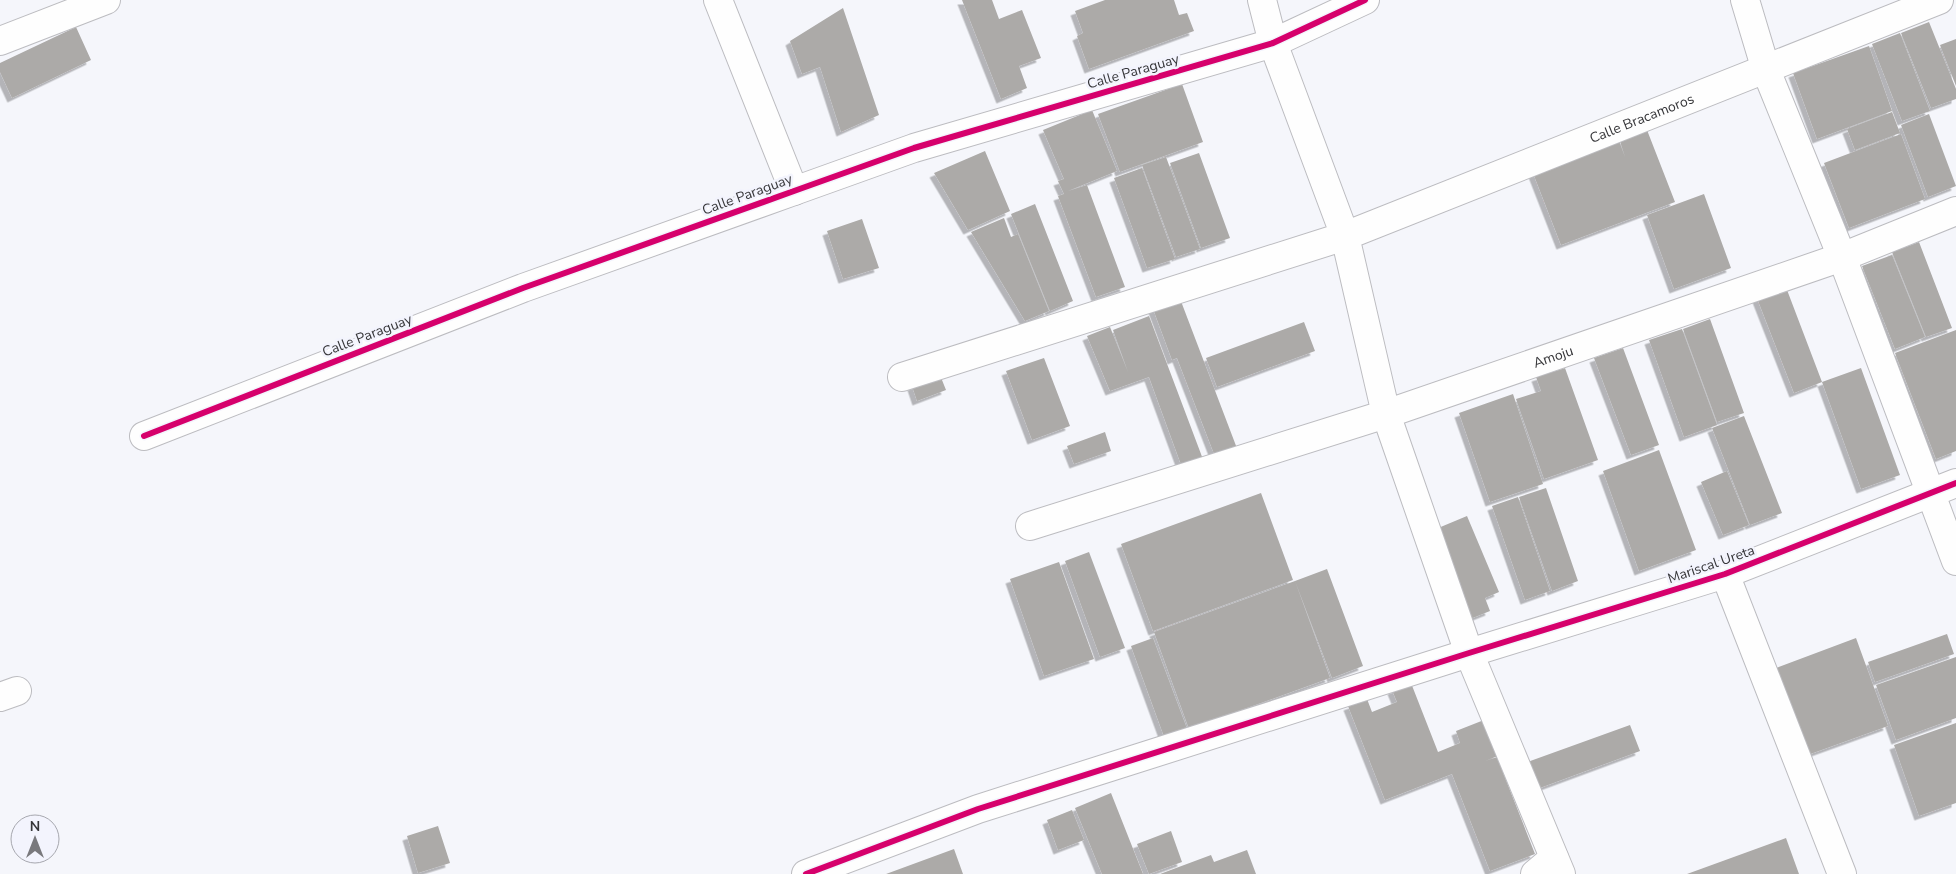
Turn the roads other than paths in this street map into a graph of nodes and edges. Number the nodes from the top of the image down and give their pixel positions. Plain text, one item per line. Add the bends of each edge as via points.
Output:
1 (106, 0) edge
2 (718, 0) edge
3 (1262, 0) edge
4 (1365, 0) edge
5 (1745, 0) edge
6 (1939, 0) edge
7 (0, 41) edge
8 (1273, 43) junction
9 (1766, 70) junction
10 (794, 191) junction
11 (1956, 211) edge
12 (1345, 236) junction
13 (1842, 257) junction
14 (902, 377) dead end
15 (1386, 414) junction
16 (144, 436) dead end
17 (1956, 483) edge
18 (1930, 494) junction
19 (1030, 526) dead end
20 (1956, 561) edge
21 (1725, 574) junction
22 (1469, 653) junction
23 (1550, 869) edge
24 (806, 874) edge
25 (1842, 874) edge

1 - 7 street
2 - 10 street
3 - 8 street
4 - 8 street, Calle Paraguay
5 - 9 street
6 - 9 street, Calle Bracamoros
8 - 10 street, Calle Paraguay via 914,148
8 - 12 street
9 - 12 street, Calle Bracamoros
9 - 13 street
10 - 16 street, Calle Paraguay via 522,288
11 - 13 street, Amoju
12 - 14 street, Calle Bracamoros
12 - 15 street
13 - 15 street, Amoju
13 - 18 street
15 - 19 street, Amoju
15 - 22 street
17 - 18 street, Mariscal Ureta
18 - 20 street
18 - 21 street, Mariscal Ureta
21 - 22 street, Mariscal Ureta
21 - 25 street
22 - 23 street
22 - 24 street, Mariscal Ureta via 978,809

